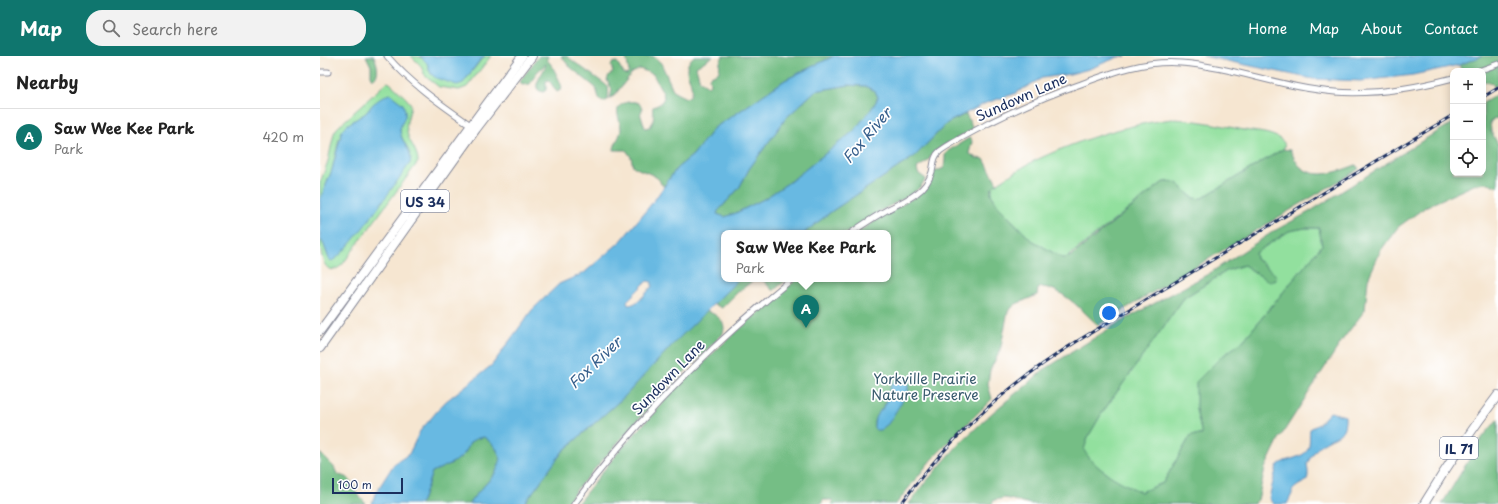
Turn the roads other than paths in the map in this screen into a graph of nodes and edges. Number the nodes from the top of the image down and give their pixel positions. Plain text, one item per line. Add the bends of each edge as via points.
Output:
1 (387, 56) edge
2 (522, 56) edge
3 (532, 56) edge
4 (1498, 64) edge
5 (1486, 68) edge
6 (320, 72) edge
7 (328, 72) dead end
8 (1450, 79) edge
9 (474, 127) junction
10 (855, 230) edge
11 (789, 282) edge
12 (320, 331) edge
13 (320, 348) edge
14 (1498, 394) edge
15 (574, 504) edge
16 (1424, 504) edge

1 - 9 street via 423,90
2 - 9 main road, US 34
3 - 9 main road, US 34
4 - 5 street
6 - 7 street
8 - 10 street, Sundown Lane via 1405,89 1335,92 1208,66 1180,63 1136,66 1112,72 1016,109 954,142 934,159 929,179 919,191
9 - 12 main road, US 34
9 - 13 main road, US 34
11 - 15 street, Sundown Lane via 670,389 597,472
14 - 16 main road, IL 71 via 1446,466

